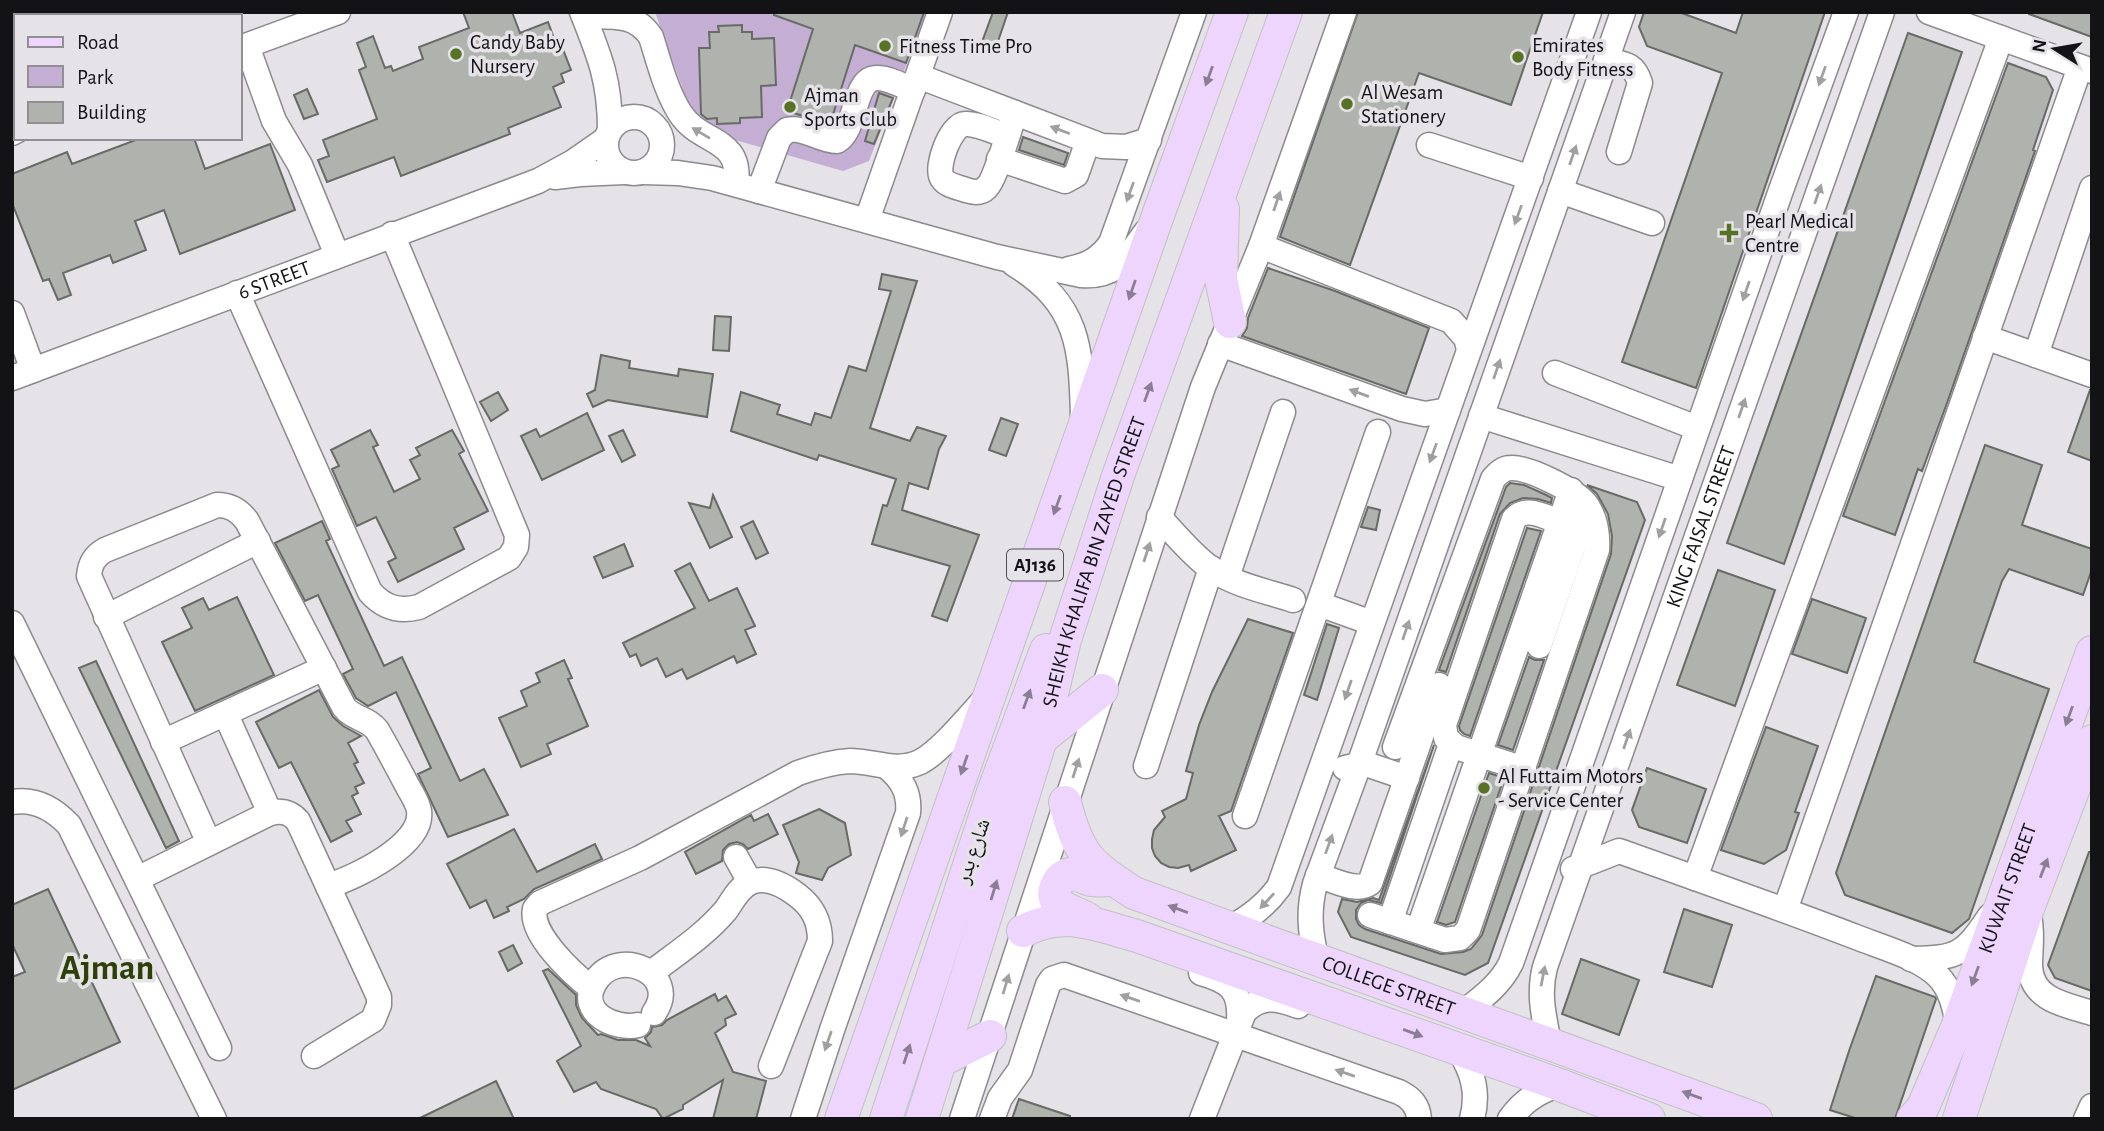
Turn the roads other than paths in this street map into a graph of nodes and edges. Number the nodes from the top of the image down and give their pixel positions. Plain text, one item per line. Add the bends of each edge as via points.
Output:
1 (338, 12) edge
2 (940, 12) edge
3 (1194, 12) edge
4 (1232, 12) edge
5 (1286, 12) edge
6 (1344, 12) edge
7 (1589, 12) edge
8 (1623, 12) edge
9 (1846, 12) edge
10 (1882, 12) edge
11 (1929, 12) edge
12 (583, 14) edge
13 (2001, 38) junction
14 (243, 47) edge
15 (1606, 60) junction
16 (602, 63) junction
17 (2086, 69) edge
18 (915, 83) junction
19 (1011, 124) junction
20 (653, 127) junction
21 (608, 135) junction
22 (1149, 140) junction
23 (1088, 141) junction
24 (1429, 145) dead end
25 (1619, 152) dead end
26 (999, 159) junction
27 (633, 172) junction
28 (1531, 178) junction
29 (538, 181) junction
30 (1224, 181) junction
31 (736, 184) junction
32 (2092, 188) edge
33 (1560, 191) junction
34 (1157, 218) junction
35 (867, 220) junction
36 (1652, 223) dead end
37 (393, 234) junction
38 (1261, 246) junction
39 (337, 255) junction
40 (998, 257) junction
41 (1060, 271) junction
42 (237, 293) junction
43 (12, 313) edge
44 (1225, 333) junction
45 (1985, 337) junction
46 (1469, 349) junction
47 (2036, 355) junction
48 (1555, 373) dead end
49 (23, 374) edge
50 (2092, 375) edge
51 (1448, 410) junction
52 (1283, 412) dead end
53 (1481, 416) junction
54 (1698, 428) junction
55 (1083, 432) junction
56 (1378, 432) dead end
57 (1680, 479) junction
58 (1579, 498) junction
59 (1159, 517) junction
60 (1560, 522) junction
61 (258, 541) junction
62 (1219, 573) junction
63 (1080, 592) junction
64 (1293, 600) dead end
65 (1319, 604) junction
66 (106, 617) junction
67 (1372, 623) junction
68 (12, 624) edge
69 (1455, 638) dead end
70 (1529, 642) junction
71 (2092, 652) edge
72 (1563, 654) junction
73 (324, 668) junction
74 (1102, 690) junction
75 (988, 696) junction
76 (226, 715) junction
77 (1368, 738) junction
78 (1041, 739) junction
79 (2092, 741) edge
80 (163, 742) junction
81 (1451, 744) junction
82 (1405, 751) junction
83 (1327, 753) junction
84 (1479, 754) junction
85 (1360, 762) junction
86 (1146, 766) dead end
87 (887, 767) junction
88 (1524, 769) junction
89 (1407, 778) junction
90 (12, 802) edge
91 (1065, 802) junction
92 (270, 813) junction
93 (1600, 814) junction
94 (1245, 816) dead end
95 (209, 843) junction
96 (1619, 851) junction
97 (1548, 853) junction
98 (737, 857) dead end
99 (1581, 865) junction
100 (1318, 875) junction
101 (1695, 878) junction
102 (137, 879) junction
103 (1114, 880) junction
104 (750, 883) junction
105 (328, 886) junction
106 (2017, 902) junction
107 (1785, 910) junction
108 (1096, 925) junction
109 (1231, 928) junction
110 (1023, 931) junction
111 (1418, 931) junction
112 (1156, 942) junction
113 (1316, 958) junction
114 (1911, 959) junction
115 (651, 973) junction
116 (591, 988) junction
117 (1464, 1012) junction
118 (2092, 1013) edge
119 (1362, 1014) junction
120 (1037, 1020) junction
121 (1958, 1025) junction
122 (993, 1027) junction
123 (1237, 1027) junction
124 (1549, 1043) junction
125 (219, 1048) dead end
126 (1459, 1050) junction
127 (314, 1055) dead end
128 (861, 1058) junction
129 (940, 1061) junction
130 (771, 1066) dead end
131 (1560, 1085) junction
132 (2092, 1106) edge
133 (1919, 1115) edge
134 (214, 1119) edge
135 (803, 1119) edge
136 (825, 1119) edge
137 (841, 1119) edge
138 (886, 1119) edge
139 (922, 1119) edge
140 (962, 1119) edge
141 (992, 1119) edge
142 (1202, 1119) edge
143 (1419, 1119) edge
144 (1472, 1119) edge
145 (1510, 1119) edge
146 (1649, 1119) edge
147 (1756, 1119) edge
148 (1959, 1119) edge
149 (2086, 1119) edge

1 - 14 street
2 - 18 street
3 - 22 street
4 -> 34 main road, AJ136
5 - 30 main road, SHEIKH KHALIFA BIN ZAYED STREET / AJ136
38 -> 6 street
7 - 28 street
8 - 15 street
9 -> 54 street, KING FAISAL STREET
93 -> 10 street, KING FAISAL STREET
11 - 13 street
12 - 16 street
31 -> 12 street via 736,167 729,152 691,127 678,111 647,30 633,20
13 - 17 street
13 - 101 street
14 - 39 street
15 - 25 street via 1637,71 1640,83
33 -> 15 street
16 - 20 street
16 - 21 street via 609,96
17 - 45 street
18 - 19 street
18 - 31 street via 881,78 868,81 845,135 837,141 787,130
18 - 35 street
23 -> 19 street
19 - 26 street
19 - 26 street via 958,126 940,172 949,184 978,192 990,184
20 - 21 street via 630,117 622,119
20 - 27 street via 661,153 651,168
20 - 31 street via 690,163
21 - 27 street via 609,159 615,167
21 - 29 street, 6 STREET
22 - 23 street via 1114,148
22 -> 41 street via 1111,243 1095,260
23 - 26 street via 1076,175 1065,181
24 - 28 street
27 - 29 street, 6 STREET
27 - 31 street, 6 STREET via 678,173
28 -> 46 street
29 - 37 street, 6 STREET
30 - 44 main road via 1221,279
63 -> 30 main road, SHEIKH KHALIFA BIN ZAYED STREET / AJ136
31 - 35 street
32 - 47 street
33 - 36 street
53 -> 33 street
34 - 41 street via 1111,271 1091,276
34 -> 55 main road, AJ136
35 - 40 street
37 - 39 street, 6 STREET
37 - 42 street via 517,535 509,558 419,607 391,608 370,592
38 - 44 street
38 - 46 street via 1440,315 1459,328
39 - 42 street, 6 STREET
40 - 41 street
40 - 55 street via 1040,283 1068,318 1081,359
42 - 49 street, 6 STREET
43 - 49 street
51 -> 44 street via 1425,414 1402,409
44 - 59 street
45 - 47 street
45 - 107 street
46 - 51 street
47 - 50 street
48 - 54 street
51 -> 67 street
52 - 62 street
53 - 57 street
77 -> 53 street
54 - 57 street, KING FAISAL STREET
55 -> 75 main road, AJ136
56 - 65 street
57 -> 97 street, KING FAISAL STREET
58 - 60 street
58 - 70 street
58 - 72 street via 1596,527 1597,550
58 - 82 street via 1561,485 1514,468 1493,479
59 - 62 street
74 -> 59 street
60 - 70 street
60 - 81 street via 1529,512 1514,519 1444,725
61 - 66 street
61 - 66 street via 243,515 217,505 105,550 94,558 89,576
61 - 73 street
62 - 64 street
62 - 86 street
63 - 78 main road, SHEIKH KHALIFA BIN ZAYED STREET / AJ136
138 -> 63 main road, شارع بدر via 1033,682 1053,635
65 - 67 street
65 - 94 street
66 - 80 street
67 -> 83 street
68 - 102 street
69 - 82 street
70 - 72 street
70 - 84 street
71 -> 106 main road, KUWAIT STREET
72 - 88 street
73 - 76 street
73 - 105 street via 348,713 371,722 377,730 419,809 416,828 391,854
74 - 78 main road
91 -> 74 street
75 - 87 street via 928,756 909,765
75 -> 128 main road, AJ136
76 - 80 street
76 - 92 street
77 - 82 street
77 - 85 street
129 -> 78 main road, SHEIKH KHALIFA BIN ZAYED STREET / AJ136
106 -> 79 main road, KUWAIT STREET
80 - 95 street
81 - 84 street
81 - 111 street via 1380,918
82 - 89 street
83 - 85 street via 1341,768
83 -> 109 street via 1279,887 1254,914
84 - 88 street
84 - 111 street
85 - 89 street
100 -> 85 street
87 - 116 street via 851,761 806,770 640,858 540,903 534,922 567,967
87 -> 135 street via 904,787 908,813
88 - 111 street via 1468,930 1450,941
89 - 100 street via 1370,883 1359,888
90 - 134 street via 42,805 69,825
91 - 103 main road, COLLEGE STREET via 1079,846
91 - 110 street
92 - 95 street
92 - 105 street via 282,811 298,821
93 - 96 street
93 - 99 street, KING FAISAL STREET
95 - 102 street
96 - 99 street
96 - 101 street
97 - 99 street via 1561,868
97 - 117 street, KING FAISAL STREET via 1504,976
98 - 104 street
124 -> 99 street, KING FAISAL STREET via 1541,981
100 - 113 street via 1309,916
101 - 107 street
102 - 125 street
103 - 108 main road via 1071,874 1062,877 1056,887 1058,903
109 -> 103 main road, COLLEGE STREET via 1134,893
104 - 115 street via 703,933
104 - 130 street via 768,881 792,891 815,914 820,932 818,950
105 - 127 street via 377,989 379,1005 366,1026
106 - 114 street via 1964,949 1947,957
106 - 118 street via 2032,937 2030,968 2036,987 2051,1000
106 -> 121 main road, KUWAIT STREET
106 - 148 main road, KUWAIT STREET
107 - 114 street
108 - 110 main road, COLLEGE STREET via 1052,920
108 - 112 main road, COLLEGE STREET
109 - 113 main road, COLLEGE STREET
122 -> 110 street
112 - 119 main road, COLLEGE STREET
112 - 123 street via 1172,961 1229,985 1239,1001
113 - 117 main road, COLLEGE STREET
114 - 121 street via 1946,986
115 - 116 street via 635,965 617,966 601,974
115 - 116 street via 661,996 658,1008 646,1019 617,1026 598,1016 591,1003
117 - 124 main road, COLLEGE STREET
119 - 123 street via 1321,1013 1266,999 1251,1006
119 -> 126 main road, COLLEGE STREET
120 - 122 street via 1012,1015
123 -> 120 street via 1064,975 1048,985
120 - 141 street via 1020,1069
121 - 133 main road, KUWAIT STREET
122 - 129 main road
122 - 140 street
123 - 142 street
143 -> 123 street via 1415,1105 1399,1092
147 -> 124 main road, COLLEGE STREET
126 - 131 main road, COLLEGE STREET
126 - 144 street via 1473,1078
128 - 136 main road
128 - 137 main road, AJ136
129 - 139 main road, SHEIKH KHALIFA BIN ZAYED STREET / AJ136
131 - 145 street via 1527,1100
131 - 146 main road, COLLEGE STREET
132 - 149 street

